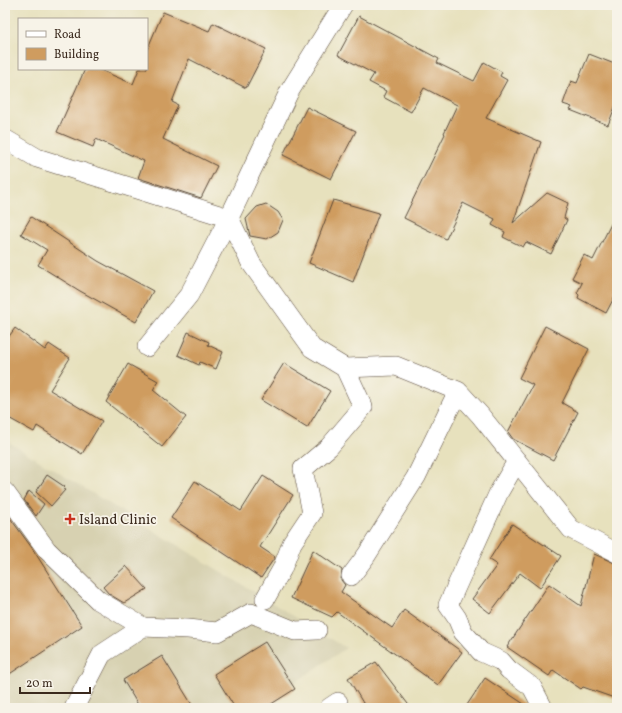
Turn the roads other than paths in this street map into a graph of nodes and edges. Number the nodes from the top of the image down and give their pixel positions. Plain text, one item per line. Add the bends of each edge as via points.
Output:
1 (343, 5) edge
2 (5, 139) edge
3 (229, 218) junction
4 (147, 347) dead end
5 (345, 368) junction
6 (458, 391) junction
7 (517, 461) junction
8 (5, 492) edge
9 (617, 553) edge
10 (351, 576) dead end
11 (265, 598) dead end
12 (143, 627) junction
13 (317, 630) dead end
14 (532, 686) junction
15 (74, 708) edge
16 (532, 708) edge
17 (543, 708) edge

1 - 3 street via 288,92
2 - 3 street via 37,158
3 - 4 street via 189,295
3 - 5 street via 251,263 312,348
5 - 6 street via 396,366
5 - 11 street via 363,407 330,447 304,469 312,514 292,543 282,568
6 - 7 street
6 - 10 street via 416,477
7 - 9 street via 572,529
7 - 14 street via 499,492 448,605 463,632 481,652 501,661
8 - 12 street via 47,550 98,600
12 - 13 street via 217,632 251,613 294,631
12 - 15 street via 102,654
14 - 16 street
14 - 17 street

